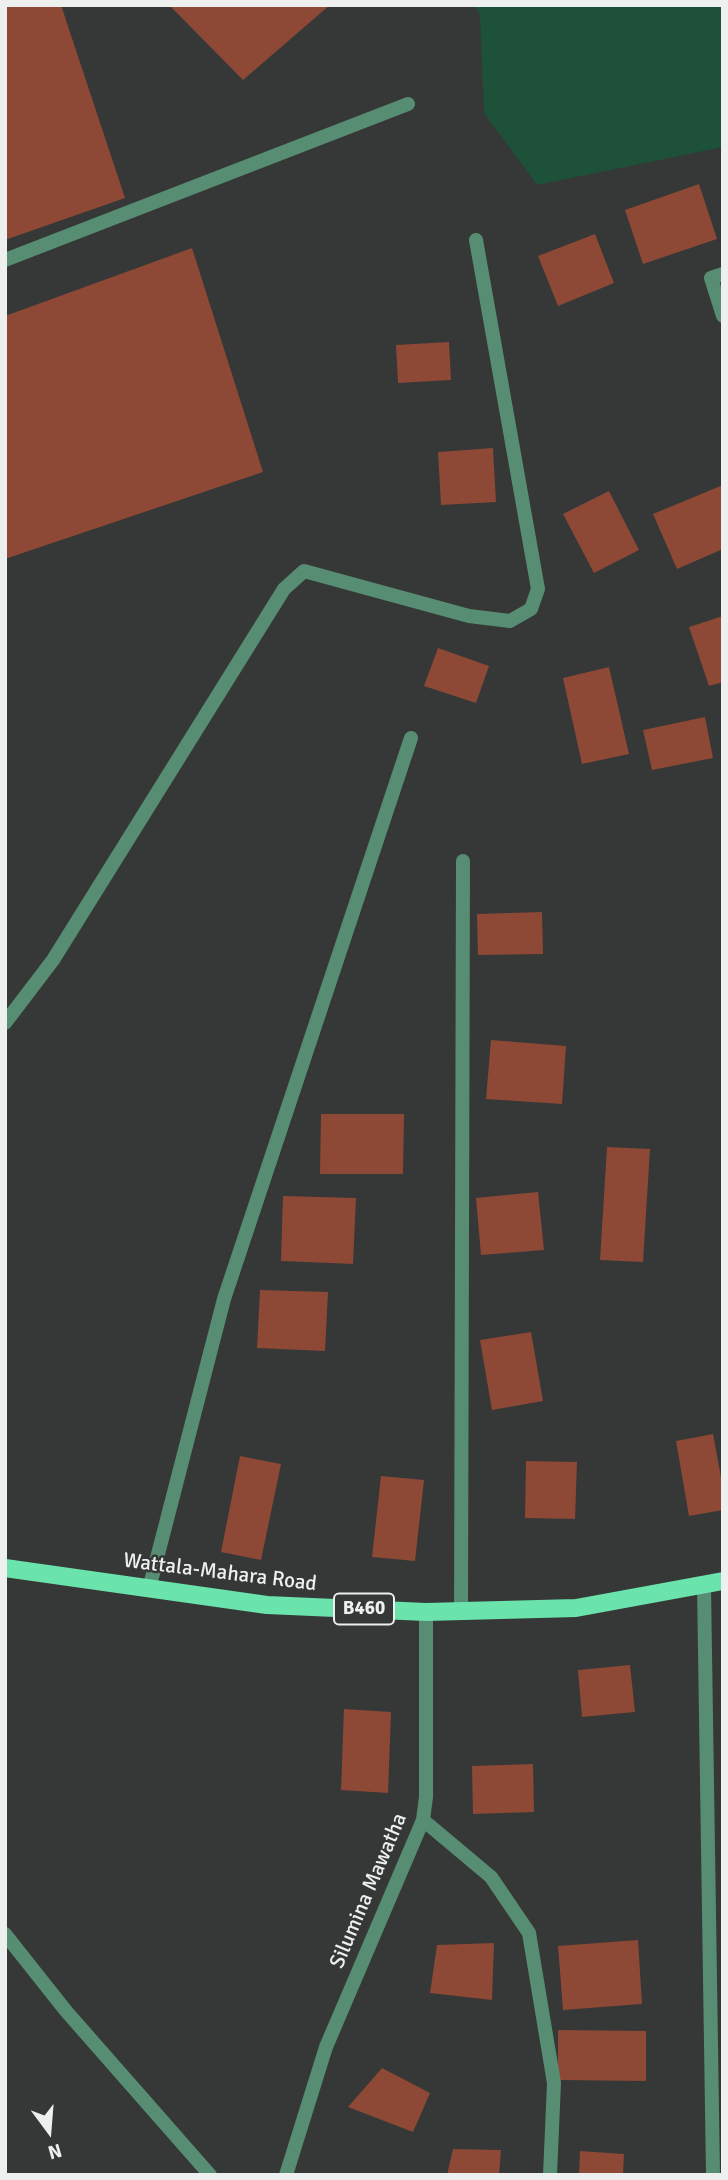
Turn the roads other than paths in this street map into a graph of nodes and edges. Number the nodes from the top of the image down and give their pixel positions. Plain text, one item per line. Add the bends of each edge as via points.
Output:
1 (408, 104) dead end
2 (476, 240) dead end
3 (5, 260) edge
4 (723, 274) edge
5 (723, 316) edge
6 (411, 738) dead end
7 (463, 861) dead end
8 (5, 1023) edge
9 (5, 1568) edge
10 (723, 1581) edge
11 (704, 1586) junction
12 (149, 1589) junction
13 (426, 1612) junction
14 (461, 1612) junction
15 (423, 1820) junction
16 (5, 1934) edge
17 (210, 2175) edge
18 (286, 2175) edge
19 (550, 2175) edge
20 (713, 2175) edge

1 - 3 street
2 - 8 street via 538,589 531,609 510,621 468,616 304,571 284,589 53,960
4 - 5 street via 711,278
6 - 12 street via 224,1300
7 - 14 street
9 - 12 main road, Wattala-Mahara Road / B460
10 - 11 main road, Wattala-Mahara Road / B460
11 - 14 main road, Wattala-Mahara Road / B460 via 576,1608
11 - 20 street
12 - 13 main road, Wattala-Mahara Road / B460 via 267,1605
13 - 14 main road, Wattala-Mahara Road / B460
13 - 15 street, Silumina Mawatha
15 - 18 street, Silumina Mawatha via 326,2047
15 - 19 street via 491,1877 529,1933 554,2083
16 - 17 street

